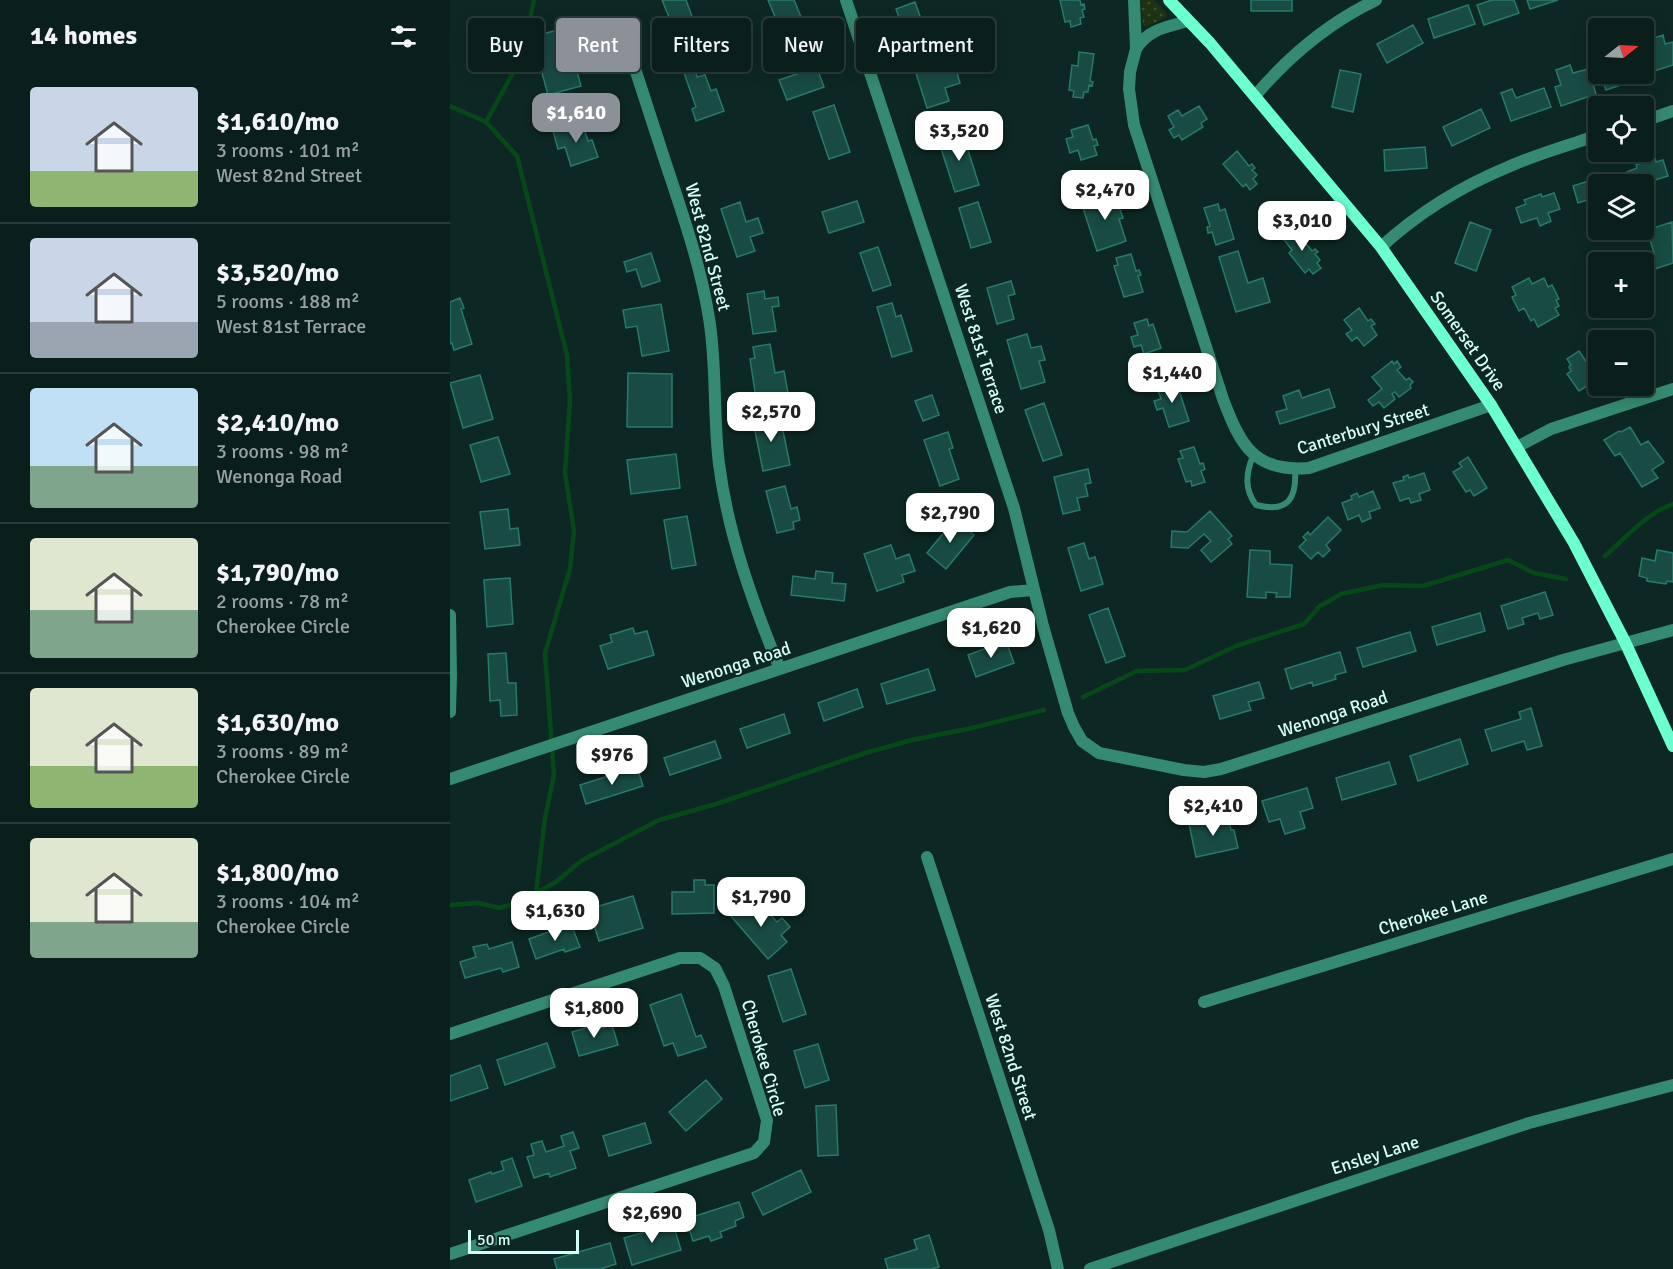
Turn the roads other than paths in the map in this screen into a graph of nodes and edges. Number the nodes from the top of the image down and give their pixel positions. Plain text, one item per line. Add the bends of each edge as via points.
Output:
1 (846, 0) edge
2 (1134, 0) edge
3 (1168, 0) edge
4 (1376, 0) edge
5 (1188, 21) junction
6 (1136, 49) junction
7 (636, 72) edge
8 (1255, 96) junction
9 (1673, 111) edge
10 (1654, 118) edge
11 (1588, 139) edge
12 (1381, 247) junction
13 (1673, 388) edge
14 (1491, 405) junction
15 (1517, 447) junction
16 (1253, 456) junction
17 (1295, 469) junction
18 (1034, 590) junction
19 (450, 615) edge
20 (1673, 630) edge
21 (1625, 642) junction
22 (780, 669) junction
23 (450, 712) edge
24 (1068, 713) joint
25 (1673, 746) edge
26 (450, 779) edge
27 (927, 857) dead end
28 (1673, 859) edge
29 (1204, 1002) dead end
30 (450, 1034) edge
31 (1673, 1084) edge
32 (450, 1254) edge
33 (1058, 1269) edge
34 (1090, 1269) edge

1 - 18 street, West 81st Terrace via 1014,508
2 - 6 street
3 - 5 street, Somerset Drive
4 - 8 street via 1293,56
5 - 6 street via 1148,34
5 - 8 street, Somerset Drive
6 - 16 street via 1130,72 1134,125 1231,418
7 - 22 street, West 82nd Street via 701,276 710,321 719,464 727,507 763,629
8 - 12 street, Somerset Drive
9 - 10 street
11 - 12 street via 1473,183 1424,213
12 - 14 street, Somerset Drive
13 - 15 street via 1551,429
14 - 15 street, Somerset Drive
14 - 17 street, Canterbury Street
15 - 21 street, Somerset Drive via 1574,543
16 - 17 street, Canterbury Street
16 - 17 lane via 1249,465 1249,495 1256,505 1281,507 1290,500 1296,486
18 - 22 street, Wenonga Road via 1010,592
18 - 24 street, West 81st Terrace
19 - 23 street
20 - 21 street, Wenonga Road
21 - 24 street, Wenonga Road via 1204,772 1099,753 1082,741
21 - 25 street, Somerset Drive
22 - 26 street, Wenonga Road
27 - 33 street, West 82nd Street via 1046,1219
28 - 29 street, Cherokee Lane
30 - 32 street, Cherokee Circle via 680,958 700,958 715,968 724,986 767,1120 764,1142 754,1153
31 - 34 street, Ensley Lane via 1529,1123

